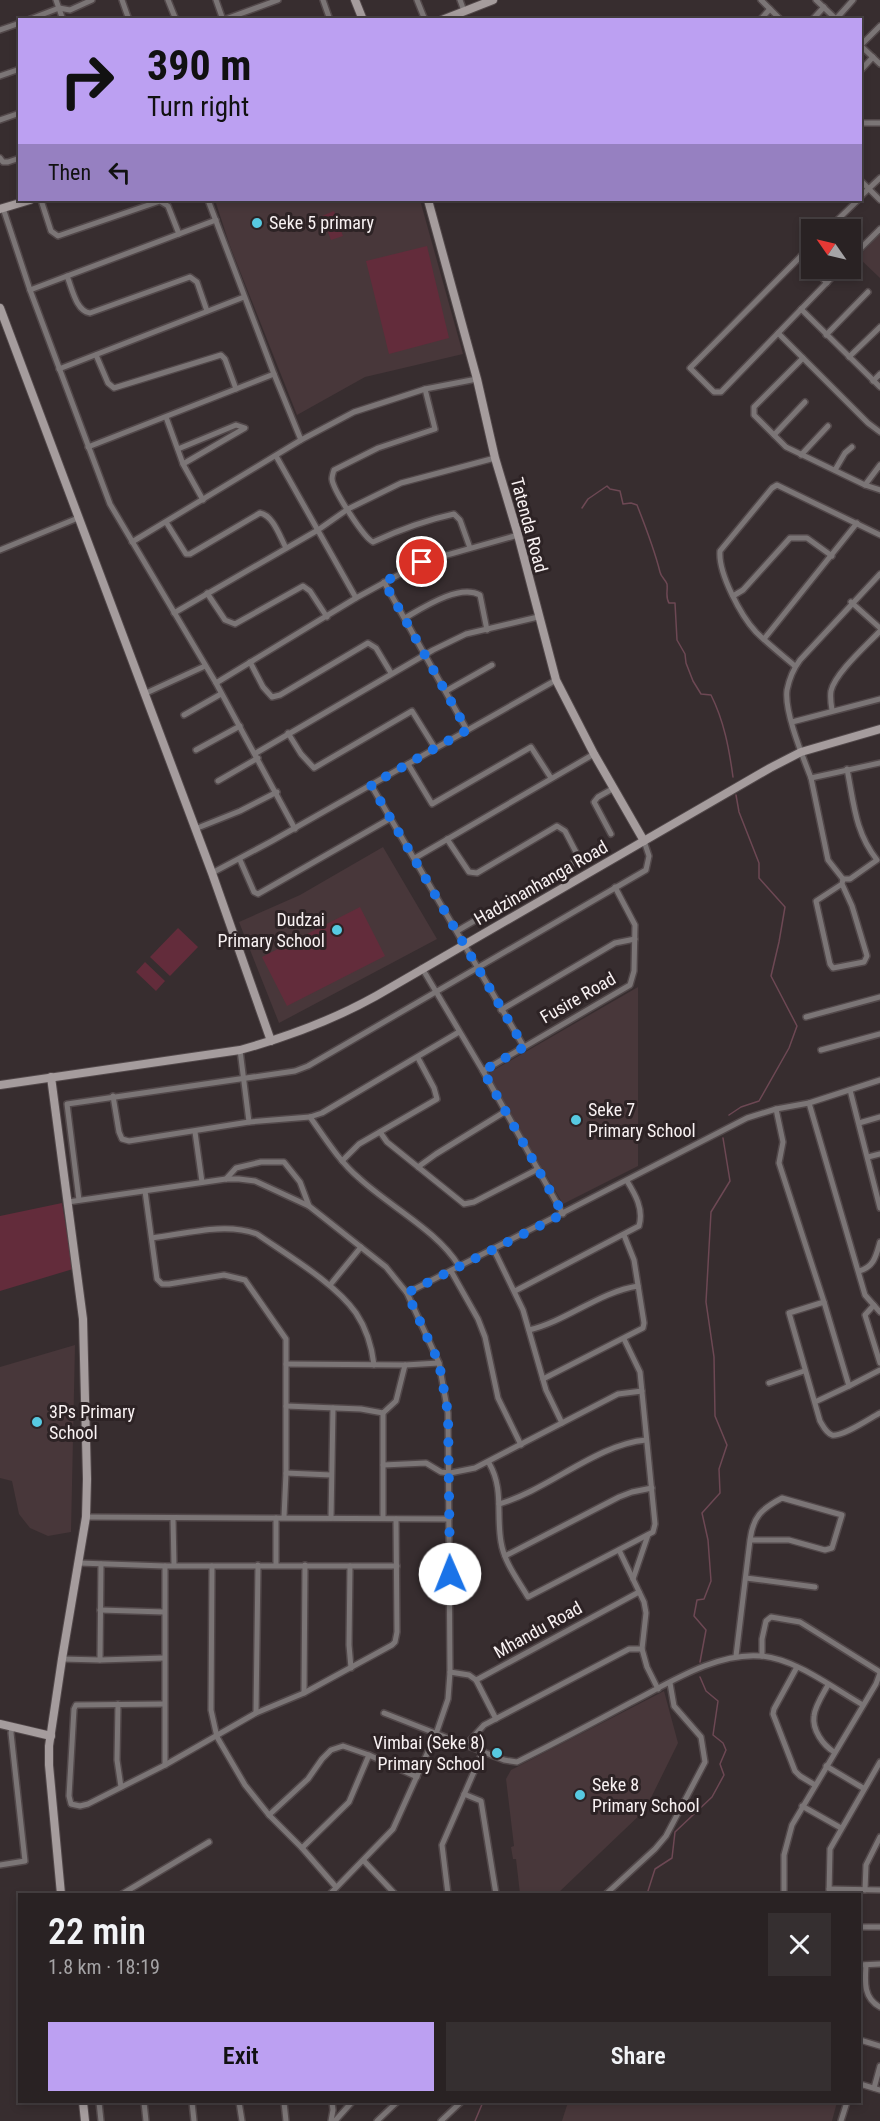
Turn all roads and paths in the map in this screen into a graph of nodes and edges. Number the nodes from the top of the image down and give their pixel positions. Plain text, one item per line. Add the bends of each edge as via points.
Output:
1 (56, 0) edge
2 (92, 0) edge
3 (122, 0) edge
4 (168, 0) edge
5 (216, 0) edge
6 (278, 0) edge
7 (322, 0) edge
8 (355, 0) edge
9 (417, 0) edge
10 (460, 0) edge
11 (493, 0) edge
12 (761, 0) edge
13 (816, 0) edge
14 (853, 0) edge
15 (59, 8) junction
16 (824, 8) junction
17 (770, 9) junction
18 (464, 11) junction
19 (33, 18) edge
20 (62, 18) edge
21 (128, 18) edge
22 (175, 18) edge
23 (222, 18) edge
24 (228, 18) edge
25 (329, 18) edge
26 (362, 18) edge
27 (424, 18) edge
28 (447, 18) edge
29 (762, 18) edge
30 (779, 18) edge
31 (814, 18) edge
32 (835, 18) edge
33 (837, 18) edge
34 (18, 24) edge
35 (880, 26) edge
36 (0, 30) edge
37 (862, 44) edge
38 (862, 46) edge
39 (873, 57) junction
40 (880, 64) edge
41 (862, 69) edge
42 (18, 70) edge
43 (0, 76) edge
44 (18, 114) edge
45 (0, 120) edge
46 (862, 123) edge
47 (880, 123) edge
48 (0, 158) edge
49 (18, 159) edge
50 (880, 178) edge
51 (862, 181) edge
52 (869, 188) junction
53 (862, 195) edge
54 (880, 200) edge
55 (27, 201) edge
56 (40, 201) edge
57 (160, 201) edge
58 (160, 201) edge
59 (208, 201) edge
60 (428, 201) edge
61 (856, 201) edge
62 (1, 209) edge
63 (839, 219) edge
64 (216, 220) junction
65 (880, 230) edge
66 (179, 234) junction
67 (861, 248) edge
68 (801, 256) edge
69 (67, 276) junction
70 (823, 279) edge
71 (831, 279) edge
72 (827, 283) junction
73 (30, 290) junction
74 (868, 292) dead end
75 (244, 297) junction
76 (0, 308) edge
77 (801, 309) junction
78 (207, 312) junction
79 (880, 327) edge
80 (778, 333) junction
81 (826, 335) junction
82 (96, 355) junction
83 (849, 357) junction
84 (803, 358) junction
85 (59, 369) junction
86 (274, 374) junction
87 (880, 374) edge
88 (477, 379) junction
89 (873, 381) junction
90 (880, 387) edge
91 (236, 389) junction
92 (425, 389) junction
93 (805, 402) dead end
94 (166, 417) junction
95 (828, 426) dead end
96 (880, 432) edge
97 (774, 435) junction
98 (301, 440) junction
99 (88, 447) junction
100 (852, 447) dead end
101 (178, 449) junction
102 (801, 455) junction
103 (276, 456) junction
104 (495, 458) junction
105 (183, 464) junction
106 (880, 465) edge
107 (835, 470) junction
108 (865, 485) junction
109 (880, 490) edge
110 (203, 500) junction
111 (348, 509) junction
112 (78, 518) junction
113 (166, 522) junction
114 (857, 523) junction
115 (318, 530) junction
116 (518, 535) junction
117 (880, 535) edge
118 (132, 542) junction
119 (286, 548) junction
120 (470, 548) junction
121 (0, 550) edge
122 (832, 556) junction
123 (880, 574) edge
124 (384, 582) junction
125 (207, 592) junction
126 (733, 597) junction
127 (356, 598) junction
128 (852, 602) junction
129 (174, 613) junction
130 (327, 617) junction
131 (538, 617) junction
132 (405, 618) junction
133 (487, 630) junction
134 (880, 630) edge
135 (764, 639) junction
136 (425, 655) junction
137 (250, 662) junction
138 (492, 665) dead end
139 (205, 666) junction
140 (795, 666) junction
141 (391, 673) junction
142 (556, 681) junction
143 (216, 682) junction
144 (446, 692) junction
145 (144, 694) junction
146 (221, 694) junction
147 (880, 699) edge
148 (832, 710) junction
149 (184, 715) dead end
150 (792, 722) junction
151 (240, 726) junction
152 (880, 729) edge
153 (467, 730) junction
154 (288, 733) junction
155 (435, 748) junction
156 (196, 750) dead end
157 (801, 752) junction
158 (594, 754) junction
159 (257, 756) junction
160 (880, 763) edge
161 (408, 764) junction
162 (847, 769) junction
163 (551, 778) junction
164 (811, 778) junction
165 (218, 781) dead end
166 (371, 785) junction
167 (614, 788) junction
168 (276, 792) junction
169 (391, 818) junction
170 (295, 828) junction
171 (195, 829) junction
172 (610, 834) dead end
173 (447, 839) junction
174 (644, 841) junction
175 (415, 858) junction
176 (240, 860) junction
177 (879, 862) edge
178 (212, 873) junction
179 (842, 882) junction
180 (615, 887) junction
181 (457, 931) junction
182 (635, 939) junction
183 (465, 944) junction
184 (422, 968) junction
185 (478, 968) junction
186 (436, 992) junction
187 (880, 997) edge
188 (501, 1010) junction
189 (806, 1017) dead end
190 (459, 1032) junction
191 (880, 1034) edge
192 (271, 1041) junction
193 (524, 1047) junction
194 (240, 1050) junction
195 (821, 1050) dead end
196 (418, 1058) junction
197 (483, 1071) junction
198 (51, 1077) junction
199 (244, 1077) junction
200 (880, 1080) edge
201 (0, 1086) edge
202 (850, 1090) junction
203 (113, 1096) junction
204 (810, 1103) junction
205 (776, 1109) junction
206 (506, 1112) junction
207 (310, 1117) junction
208 (880, 1117) edge
209 (249, 1122) junction
210 (859, 1123) junction
211 (195, 1132) junction
212 (380, 1132) junction
213 (880, 1154) edge
214 (868, 1158) junction
215 (342, 1161) junction
216 (418, 1167) junction
217 (538, 1169) junction
218 (226, 1179) junction
219 (627, 1181) junction
220 (202, 1182) junction
221 (145, 1191) junction
222 (878, 1193) edge
223 (79, 1200) junction
224 (68, 1202) junction
225 (309, 1206) junction
226 (880, 1208) edge
227 (563, 1214) junction
228 (624, 1235) junction
229 (152, 1238) junction
230 (880, 1242) edge
231 (361, 1247) junction
232 (494, 1250) junction
233 (459, 1266) junction
234 (451, 1271) junction
235 (859, 1271) junction
236 (330, 1285) junction
237 (638, 1286) junction
238 (515, 1291) junction
239 (407, 1293) junction
240 (824, 1302) junction
241 (874, 1305) junction
242 (880, 1312) edge
243 (529, 1330) junction
244 (624, 1339) junction
245 (439, 1363) junction
246 (880, 1363) edge
247 (286, 1364) junction
248 (374, 1365) junction
249 (405, 1365) junction
250 (880, 1370) edge
251 (804, 1371) junction
252 (543, 1380) junction
253 (770, 1383) dead end
254 (849, 1386) junction
255 (642, 1391) junction
256 (815, 1402) junction
257 (286, 1407) junction
258 (333, 1408) junction
259 (383, 1413) junction
260 (880, 1413) edge
261 (562, 1423) junction
262 (646, 1440) junction
263 (521, 1445) junction
264 (489, 1463) junction
265 (383, 1465) junction
266 (286, 1473) junction
267 (450, 1473) junction
268 (331, 1475) junction
269 (651, 1488) junction
270 (499, 1503) junction
271 (86, 1517) junction
272 (284, 1517) junction
273 (173, 1518) junction
274 (276, 1518) junction
275 (331, 1518) junction
276 (383, 1518) junction
277 (396, 1519) junction
278 (448, 1519) junction
279 (648, 1535) junction
280 (750, 1540) junction
281 (619, 1550) junction
282 (505, 1556) junction
283 (79, 1563) junction
284 (101, 1564) junction
285 (174, 1565) junction
286 (258, 1565) junction
287 (276, 1565) junction
288 (305, 1565) junction
289 (165, 1566) junction
290 (212, 1566) junction
291 (350, 1566) junction
292 (397, 1566) junction
293 (746, 1578) junction
294 (633, 1580) junction
295 (815, 1587) dead end
296 (639, 1592) junction
297 (100, 1610) junction
298 (164, 1612) junction
299 (642, 1649) junction
300 (736, 1656) junction
301 (762, 1656) junction
302 (164, 1658) junction
303 (62, 1659) junction
304 (100, 1660) junction
305 (797, 1667) junction
306 (351, 1668) junction
307 (450, 1671) junction
308 (880, 1672) edge
309 (476, 1680) junction
310 (670, 1683) junction
311 (828, 1685) junction
312 (878, 1685) edge
313 (658, 1689) junction
314 (304, 1693) junction
315 (118, 1704) junction
316 (164, 1704) junction
317 (863, 1705) junction
318 (256, 1713) junction
319 (384, 1713) dead end
320 (496, 1719) junction
321 (0, 1724) edge
322 (12, 1727) junction
323 (436, 1734) junction
324 (51, 1736) junction
325 (217, 1737) junction
326 (466, 1745) junction
327 (483, 1751) junction
328 (834, 1752) junction
329 (369, 1755) junction
330 (880, 1762) edge
331 (165, 1766) junction
332 (826, 1766) junction
333 (417, 1777) junction
334 (814, 1785) junction
335 (121, 1787) junction
336 (863, 1788) junction
337 (464, 1794) junction
338 (802, 1806) junction
339 (269, 1815) junction
340 (841, 1828) junction
341 (880, 1836) edge
342 (209, 1842) dead end
343 (302, 1848) junction
344 (364, 1861) junction
345 (0, 1865) edge
346 (336, 1887) junction
347 (865, 1890) junction
348 (880, 1890) edge
349 (830, 1892) edge
350 (61, 1893) edge
351 (124, 1893) edge
352 (332, 1893) edge
353 (394, 1893) edge
354 (447, 1893) edge
355 (496, 1893) edge
356 (607, 1893) edge
357 (784, 1893) edge
358 (861, 1927) edge
359 (880, 1927) edge
360 (880, 1964) edge
361 (862, 1965) edge
362 (880, 2007) edge
363 (861, 2040) edge
364 (880, 2046) edge
365 (880, 2066) edge
366 (861, 2084) edge
367 (877, 2089) edge
368 (83, 2103) edge
369 (99, 2103) edge
370 (144, 2103) edge
371 (192, 2103) edge
372 (239, 2103) edge
373 (284, 2103) edge
374 (332, 2103) edge
375 (351, 2103) edge
376 (396, 2103) edge
377 (460, 2103) edge
378 (847, 2103) edge
379 (85, 2121) edge
380 (101, 2121) edge
381 (146, 2121) edge
382 (194, 2121) edge
383 (242, 2121) edge
384 (286, 2121) edge
385 (333, 2121) edge
386 (377, 2121) edge
387 (441, 2121) edge
388 (841, 2121) edge

1 - 15 street
2 - 15 street via 70,10
3 - 21 street
4 - 22 street
5 - 23 street
6 - 24 street
7 - 25 street
8 - 26 street
9 - 27 street
10 - 18 street
11 - 18 street
12 - 17 street
13 - 16 street
14 - 33 street
15 - 19 street
15 - 20 street
16 - 31 street
16 - 32 street
17 - 29 street
17 - 30 street
18 - 28 street
34 - 36 street
35 - 37 street
38 - 39 street
39 - 40 street
39 - 41 street
42 - 43 street
44 - 45 street
46 - 47 street
48 - 49 street via 3,162
50 - 52 street
51 - 52 street
52 - 53 street
52 - 54 street
55 - 62 street
56 - 57 street via 51,231 58,236
58 - 66 street via 168,206
59 - 64 street
60 - 88 street, Tatenda Road
61 - 63 street
62 - 73 street
64 - 66 street
64 - 75 street
65 - 67 street
66 - 69 street
68 - 80 street via 690,368 714,392 720,392
69 - 73 street
69 - 78 street via 80,309 85,312 190,277 197,282
70 - 72 street
71 - 72 street
72 - 77 street
73 - 85 street
74 - 81 street
75 - 78 street
75 - 86 street
76 - 112 street
77 - 80 street
77 - 81 street
78 - 82 street
79 - 83 street
80 - 84 street
81 - 83 street
82 - 85 street
82 - 91 street via 114,388 221,355
83 - 89 street
84 - 96 street
84 - 97 street via 753,410
85 - 99 street
86 - 91 street
86 - 98 street
87 - 89 street
88 - 92 street
88 - 104 street, Tatenda Road
89 - 90 street
91 - 94 street
92 - 98 street via 354,412
92 - 111 street via 435,429 378,448 334,470 332,480
93 - 97 street
94 - 99 street
94 - 101 street
95 - 102 street
97 - 102 street
98 - 103 street
99 - 118 street via 110,504
100 - 107 street
101 - 105 street
101 - 105 street via 236,425 245,428
102 - 107 street
103 - 110 street
103 - 115 street
104 - 111 street via 401,483
104 - 116 street, Tatenda Road
105 - 110 street
106 - 108 street
107 - 108 street
108 - 109 street
110 - 113 street
111 - 115 street
111 - 120 street via 373,542 454,514
112 - 121 street
112 - 145 street
113 - 118 street
113 - 119 street via 186,554 190,554 263,513
114 - 117 street
114 - 122 street
114 - 126 street via 777,485 720,551 719,559
115 - 119 street
115 - 127 street
116 - 120 street
116 - 131 street, Tatenda Road
118 - 129 street
119 - 125 street
120 - 124 street via 422,562
122 - 126 street via 807,538 790,538
122 - 135 street
123 - 128 street
124 - 127 street
124 - 132 street
125 - 129 street
125 - 130 street via 225,620 235,624 303,586
126 - 135 street
127 - 130 street
128 - 134 street
128 - 140 street
129 - 139 street
130 - 137 street
131 - 133 street
131 - 142 street, Tatenda Road
132 - 133 street via 436,600 473,591 480,595
132 - 136 street
133 - 136 street via 466,634
134 - 148 street via 840,675 831,691
135 - 140 street
136 - 141 street
136 - 144 street
137 - 141 street via 272,697 368,643 376,648
137 - 143 street
138 - 144 street
139 - 143 street
139 - 145 street
140 - 150 street via 787,688
141 - 154 street
142 - 153 street
142 - 158 street, Tatenda Road
143 - 146 street
144 - 153 street
145 - 171 street
146 - 149 street
146 - 151 street
147 - 148 street
148 - 150 street
150 - 157 street
151 - 156 street
151 - 159 street
152 - 157 street, Hadzinanhanga Road
153 - 155 street
154 - 155 street via 314,768 412,711
154 - 159 street
155 - 161 street
157 - 164 street
157 - 174 street, Hadzinanhanga Road
158 - 163 street
158 - 167 street, Tatenda Road
159 - 165 street
159 - 168 street
160 - 162 street
161 - 163 street via 432,804 531,747
161 - 166 street
162 - 164 street
162 - 177 street via 859,831
163 - 173 street
164 - 179 street via 828,860
166 - 169 street
166 - 170 street
167 - 172 street via 594,802
167 - 174 street, Tatenda Road
168 - 170 street
168 - 171 street
169 - 175 street
169 - 176 street via 258,894
170 - 176 street
171 - 178 street
173 - 175 street
173 - 181 street via 469,872 477,873 557,826 565,831 578,856 572,864
174 - 180 street via 649,856 646,870
174 - 183 street, Hadzinanhanga Road
175 - 181 street
176 - 178 street
177 - 179 street
178 - 192 street
179 - 179 street via 867,956 864,962 833,968 816,901
180 - 182 street, Fusire Road via 632,917
180 - 185 street
181 - 183 street
182 - 188 street via 615,943
182 - 193 street, Fusire Road via 630,985
183 - 184 street, Hadzinanhanga Road
183 - 185 street
184 - 186 street
184 - 192 street, Hadzinanhanga Road via 351,1010
185 - 186 street
185 - 188 street
186 - 190 street
186 - 199 street via 308,1066
187 - 189 street
188 - 193 street
190 - 196 street
190 - 197 street
191 - 195 street
192 - 194 street, Hadzinanhanga Road
193 - 197 street, Fusire Road
194 - 198 street, Hadzinanhanga Road
194 - 199 street
196 - 207 street
196 - 212 street via 437,1099
197 - 206 street
198 - 201 street, Hadzinanhanga Road
198 - 224 street
199 - 203 street
199 - 209 street
200 - 202 street
202 - 204 street
202 - 210 street
203 - 211 street via 122,1139
203 - 223 street via 67,1104
204 - 205 street
204 - 235 street
205 - 219 street via 747,1118
205 - 240 street via 783,1142 779,1163
206 - 216 street
206 - 217 street
207 - 209 street
207 - 215 street
208 - 210 street
209 - 211 street
210 - 214 street
211 - 220 street
212 - 215 street via 359,1144
212 - 216 street
213 - 214 street
214 - 222 street
215 - 233 street via 452,1253
216 - 217 street via 460,1202 468,1204
217 - 227 street
218 - 220 street
218 - 225 street via 255,1181
218 - 225 street via 236,1168 284,1162 300,1182
219 - 227 street
219 - 228 street via 636,1197 641,1220 636,1229
220 - 221 street
221 - 223 street
221 - 229 street
222 - 226 street
223 - 224 street
224 - 271 street via 85,1341
225 - 231 street
227 - 232 street
228 - 237 street via 634,1260
228 - 238 street
229 - 236 street via 244,1229
229 - 247 street via 157,1279 162,1284 224,1275 245,1280 286,1339
230 - 235 street via 876,1258 868,1269
231 - 236 street
231 - 239 street via 386,1267
232 - 233 street
232 - 238 street
233 - 234 street
234 - 239 street
234 - 263 street via 478,1319 498,1398
235 - 241 street via 865,1295
236 - 248 street via 356,1313 372,1347
237 - 243 street via 623,1288
237 - 244 street via 644,1326
238 - 243 street
239 - 245 street
240 - 251 street via 789,1313
240 - 254 street
241 - 242 street
241 - 246 street via 865,1315
243 - 252 street
244 - 252 street
244 - 255 street via 640,1372
245 - 249 street
245 - 267 street via 448,1413
247 - 248 street
247 - 257 street
248 - 249 street
249 - 259 street via 396,1401
250 - 254 street
251 - 253 street
251 - 256 street
252 - 261 street
254 - 256 street
255 - 261 street via 618,1394
255 - 262 street
256 - 260 street via 820,1421 834,1435
257 - 258 street
257 - 266 street
258 - 259 street
258 - 268 street
259 - 265 street
261 - 263 street
262 - 269 street
262 - 270 street via 623,1444 521,1496
263 - 264 street
264 - 267 street
264 - 270 street via 496,1475
265 - 267 street via 426,1463
265 - 276 street
266 - 268 street
266 - 272 street
267 - 278 street
268 - 275 street
269 - 279 street via 655,1528
269 - 282 street via 619,1497
270 - 282 street
271 - 273 street
271 - 283 street
272 - 274 street
272 - 275 street
273 - 274 street
273 - 285 street
274 - 287 street
275 - 276 street
276 - 277 street
277 - 278 street
277 - 292 street
278 - 307 street
279 - 281 street
279 - 294 street
280 - 280 street via 760,1513 782,1498 843,1515 835,1543 825,1550 789,1540
280 - 293 street
281 - 282 street via 528,1597
281 - 294 street
283 - 284 street
283 - 303 street
284 - 289 street
284 - 297 street
285 - 289 street
285 - 290 street
286 - 287 street
286 - 290 street
286 - 318 street
287 - 288 street
288 - 291 street
288 - 314 street
289 - 298 street
290 - 325 street via 211,1710
291 - 292 street
291 - 306 street
292 - 306 street via 395,1642
293 - 295 street
293 - 300 street
294 - 296 street
296 - 299 street via 646,1613
296 - 309 street, Mhandu Road
297 - 298 street
297 - 304 street
298 - 302 street
299 - 313 street
299 - 320 street via 629,1649
300 - 301 street
300 - 310 street
301 - 305 street
301 - 308 street via 766,1621 771,1617 788,1619 800,1622
302 - 304 street
302 - 316 street
303 - 304 street
303 - 324 street
305 - 311 street
305 - 334 street via 773,1714 795,1772
306 - 314 street
307 - 309 street
307 - 323 street via 447,1699
308 - 312 street
309 - 320 street
310 - 313 street
310 - 356 street via 674,1707 701,1737 705,1762 666,1836
311 - 317 street
311 - 328 street via 813,1720 824,1746
312 - 317 street
313 - 327 street via 517,1762
314 - 318 street
315 - 316 street
315 - 335 street via 117,1760
315 - 335 street via 74,1707 71,1804 84,1805
316 - 331 street
317 - 328 street
318 - 325 street
319 - 323 street
320 - 326 street via 478,1730
321 - 322 street
322 - 324 street
322 - 345 street via 25,1861
323 - 326 street
323 - 333 street
324 - 350 street via 49,1765
325 - 331 street
325 - 339 street via 245,1785
326 - 327 street
327 - 337 street
328 - 332 street
329 - 333 street
329 - 339 street via 343,1746 331,1750 308,1779
329 - 343 street via 349,1802
330 - 336 street
331 - 335 street
332 - 334 street
332 - 336 street
333 - 344 street via 393,1829
334 - 338 street
336 - 340 street
337 - 354 street via 442,1845
337 - 355 street via 481,1801
338 - 340 street
338 - 357 street via 787,1839
339 - 343 street
340 - 349 street via 830,1849
341 - 347 street via 866,1865
342 - 351 street
343 - 346 street
344 - 346 street
344 - 353 street
346 - 352 street
347 - 348 street
347 - 349 street
358 - 359 street
360 - 361 street
361 - 362 street via 866,1992
363 - 364 street
365 - 367 street
366 - 367 street
368 - 379 street
369 - 380 street
370 - 381 street
371 - 382 street
372 - 383 street
373 - 384 street
374 - 385 street
375 - 385 street
376 - 386 street
377 - 387 street
378 - 388 street

